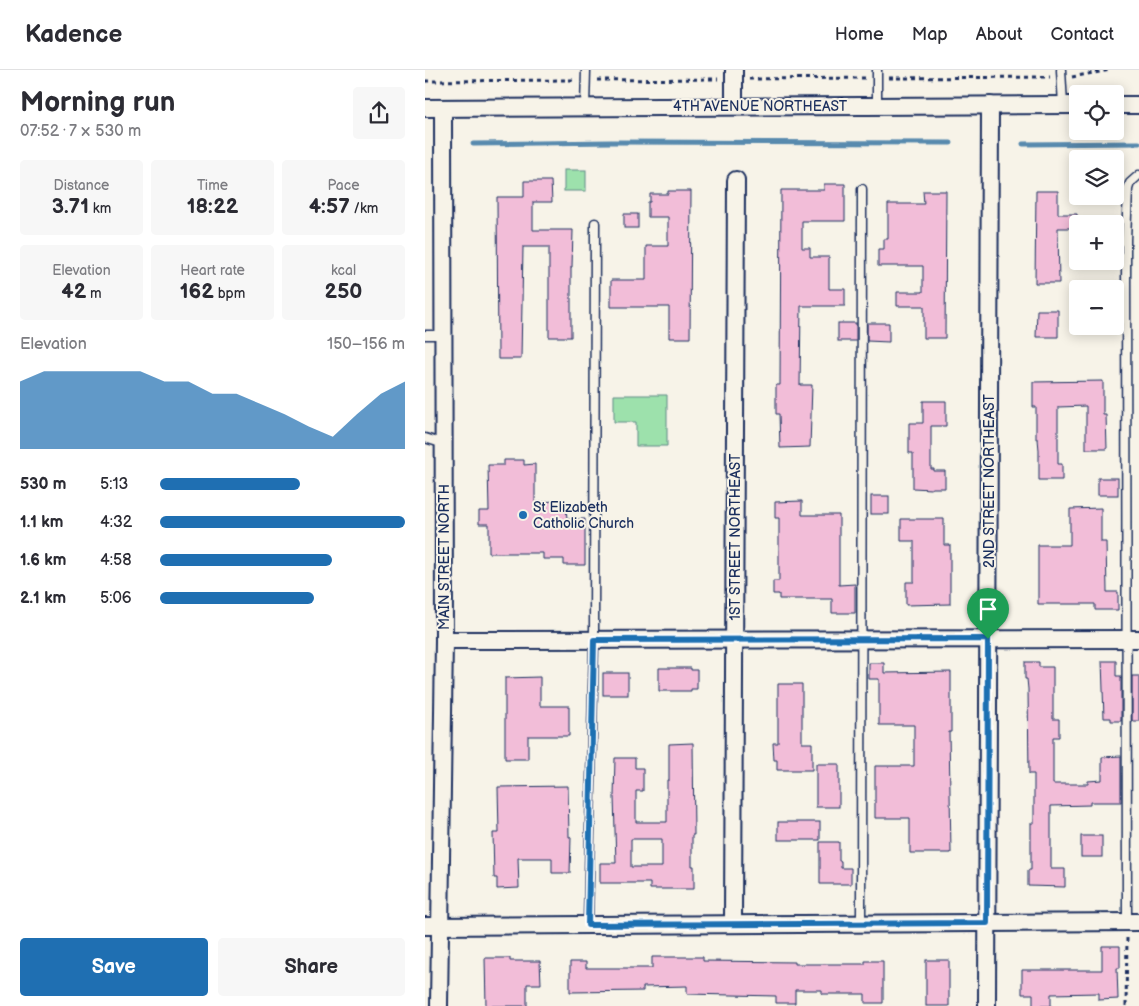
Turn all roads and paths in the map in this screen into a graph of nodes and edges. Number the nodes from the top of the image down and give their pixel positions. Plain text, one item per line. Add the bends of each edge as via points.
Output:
1 (586, 70) edge
2 (1110, 70) edge
3 (1061, 73) edge
4 (734, 74) edge
5 (877, 74) edge
6 (425, 80) edge
7 (586, 80) junction
8 (1069, 101) edge
9 (877, 105) junction
10 (990, 105) junction
11 (1069, 105) edge
12 (1124, 105) edge
13 (1139, 105) edge
14 (734, 106) junction
15 (585, 107) junction
16 (425, 108) edge
17 (443, 108) junction
18 (1139, 175) edge
19 (736, 180) dead end
20 (862, 189) dead end
21 (595, 223) dead end
22 (425, 335) edge
23 (444, 335) junction
24 (425, 438) edge
25 (444, 444) junction
26 (1133, 638) edge
27 (734, 639) junction
28 (862, 639) junction
29 (988, 639) junction
30 (444, 640) junction
31 (594, 640) junction
32 (1133, 922) edge
33 (987, 923) junction
34 (733, 924) junction
35 (861, 924) junction
36 (588, 925) junction
37 (433, 926) edge
38 (439, 1006) edge
39 (987, 1006) edge
40 (1126, 1006) edge

1 - 7 lane
2 - 3 path via 1077,77
3 - 5 path
3 - 8 lane
4 - 5 path
4 - 7 path
4 - 14 street
5 - 9 lane
6 - 7 path
7 - 15 lane
9 - 10 street, 4TH AVENUE NORTHEAST
9 - 14 street, 4TH AVENUE NORTHEAST
10 - 11 street, 4TH AVENUE NORTHEAST
10 - 29 street, 2ND STREET NORTHEAST
12 - 13 street
14 - 15 street, 4TH AVENUE NORTHEAST
15 - 17 street, 4TH AVENUE NORTHEAST
16 - 17 street, 4TH AVENUE NORTHEAST
17 - 23 street, MAIN STREET NORTH
18 - 26 lane via 1128,189 1127,240
19 - 27 street, 1ST STREET NORTHEAST
20 - 28 lane
21 - 31 lane
22 - 23 lane
23 - 25 street, MAIN STREET NORTH
24 - 25 lane
25 - 30 street, MAIN STREET NORTH
26 - 29 street
26 - 32 lane
27 - 28 street
27 - 31 street
27 - 34 street, 1ST STREET NORTHEAST
28 - 29 street
28 - 35 lane
29 - 33 street, 2ND STREET NORTHEAST
30 - 31 street
30 - 37 street, MAIN STREET NORTH
31 - 36 lane
32 - 33 street
32 - 40 path
33 - 35 street
33 - 39 street, 2ND STREET NORTHEAST
34 - 35 street
34 - 36 street
36 - 37 street
37 - 38 street, MAIN STREET NORTH

